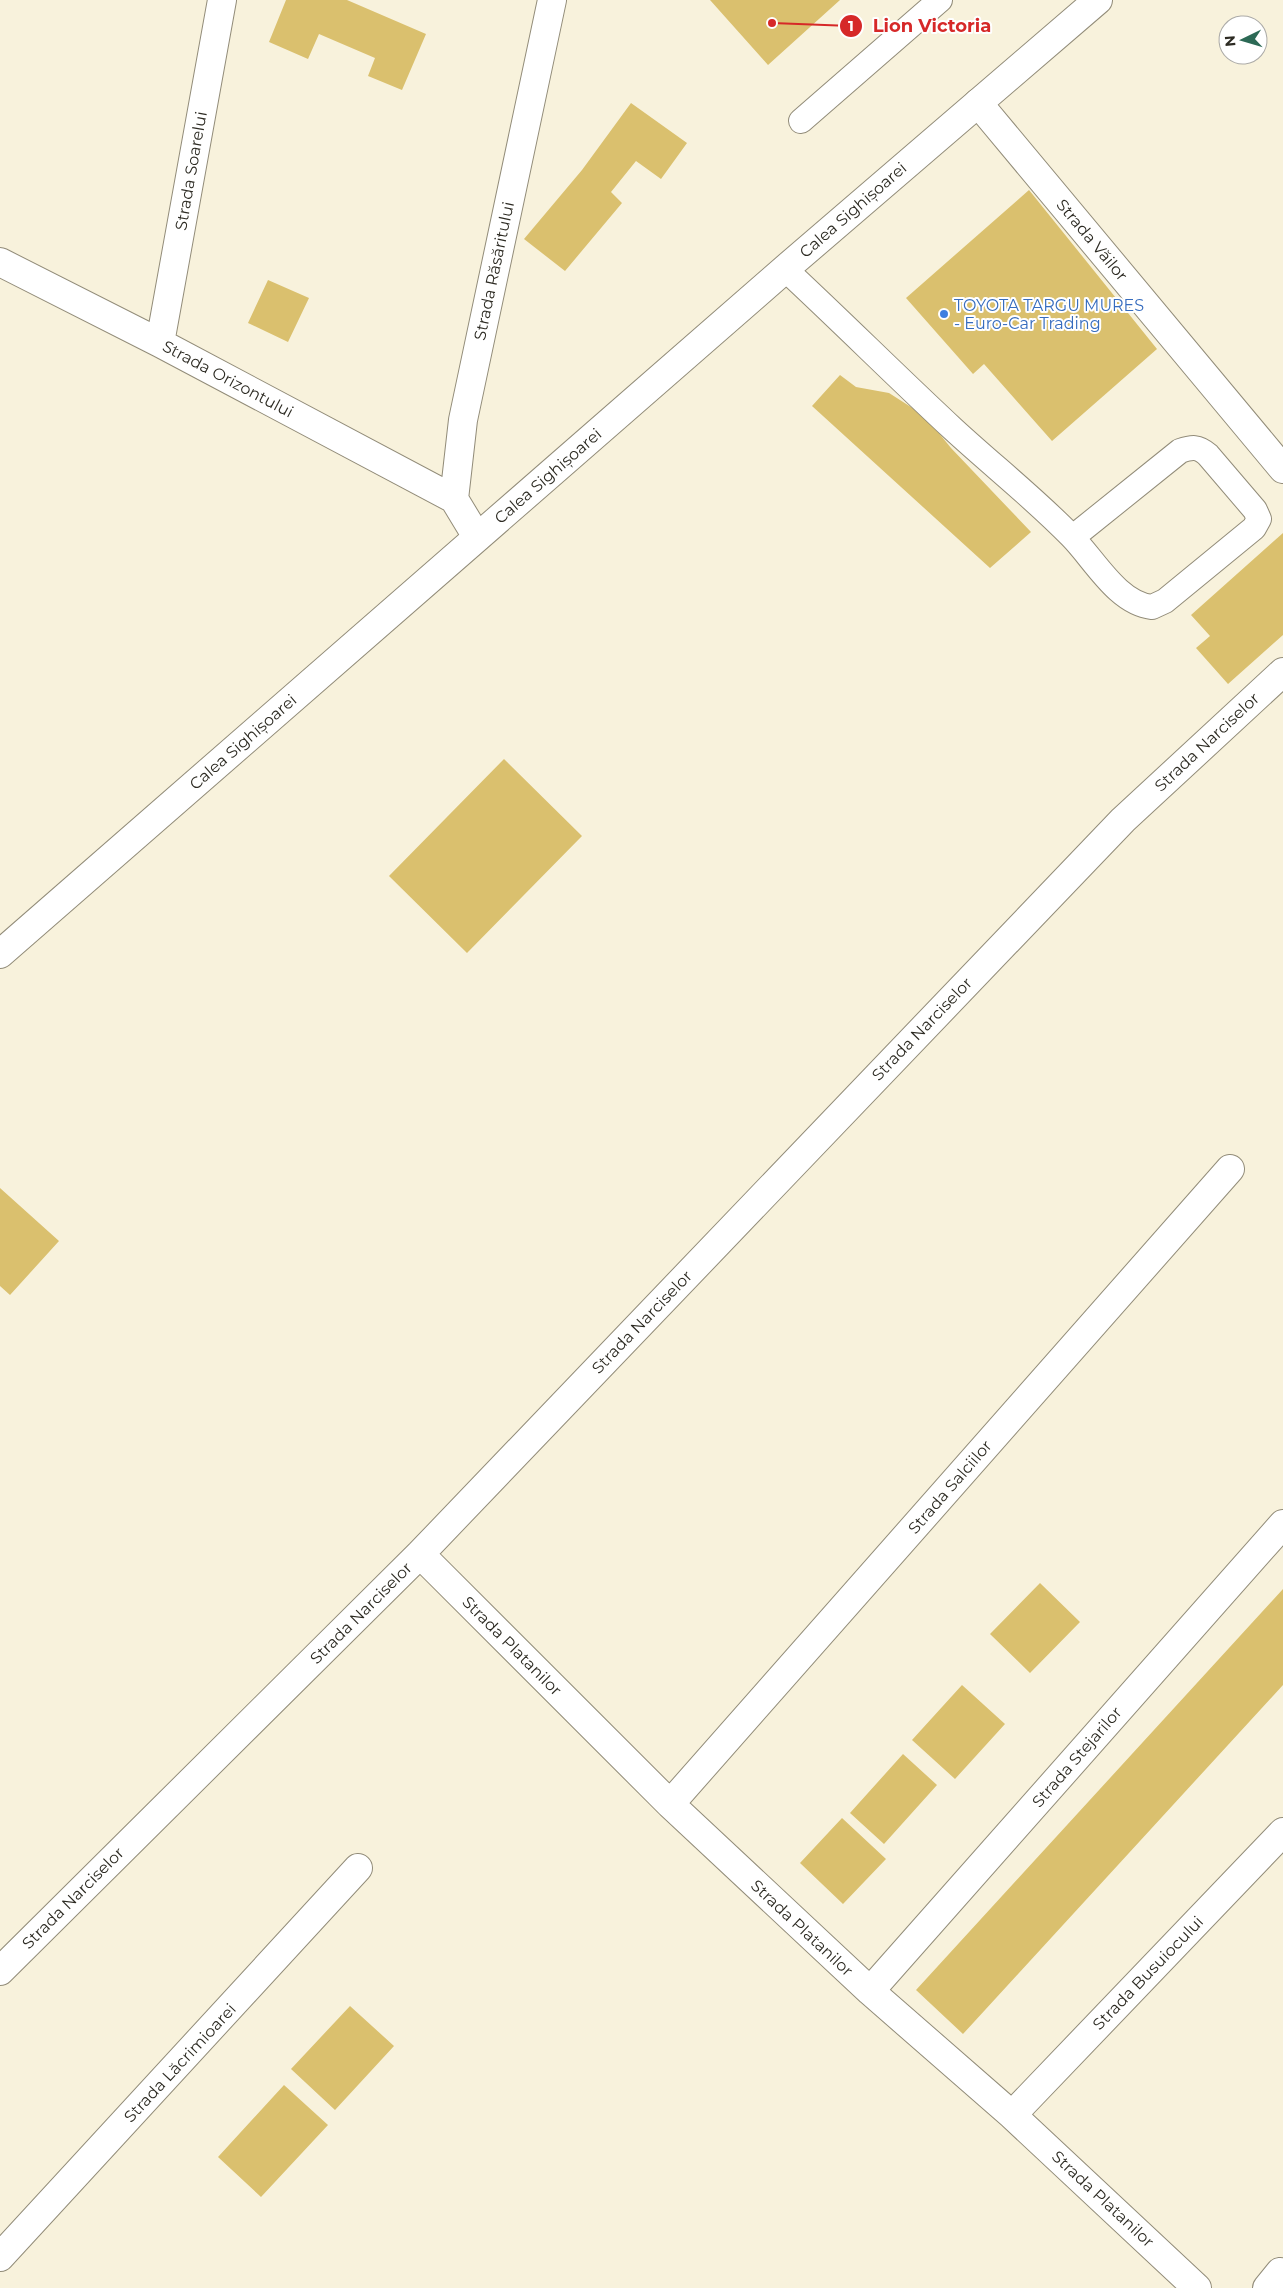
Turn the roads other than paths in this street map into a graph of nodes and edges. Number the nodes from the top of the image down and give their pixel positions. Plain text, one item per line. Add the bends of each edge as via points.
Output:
1 (222, 0) edge
2 (552, 0) edge
3 (940, 0) edge
4 (1098, 0) edge
5 (978, 102) junction
6 (801, 121) dead end
7 (0, 262) edge
8 (785, 269) junction
9 (160, 343) junction
10 (1283, 469) edge
11 (454, 499) junction
12 (477, 537) junction
13 (1072, 537) junction
14 (1283, 672) edge
15 (0, 954) edge
16 (1230, 1169) dead end
17 (1283, 1524) edge
18 (420, 1554) junction
19 (670, 1804) junction
20 (1283, 1832) edge
21 (358, 1868) dead end
22 (0, 1971) edge
23 (870, 1991) junction
24 (1012, 2115) junction
25 (0, 2257) edge
26 (1197, 2288) edge

1 - 9 main road, Strada Soarelui
2 - 11 main road, Strada Răsăritului via 463,420
3 - 6 lane
4 - 5 main road, Calea Sighișoarei
5 - 8 main road, Calea Sighișoarei
5 - 10 main road, Strada Văilor
7 - 9 main road, Strada Orizontului
8 - 12 main road, Calea Sighișoarei
8 - 13 lane via 954,431 1014,481
9 - 11 main road, Strada Orizontului
11 - 12 main road
12 - 15 main road, Calea Sighișoarei
13 - 13 lane via 1180,451 1192,447 1208,455 1259,519 1254,528 1165,601 1152,607 1138,603 1114,586
14 - 18 main road, Strada Narciselor via 1123,820
16 - 19 main road, Strada Salciilor
17 - 23 main road, Strada Stejarilor
18 - 19 main road, Strada Platanilor
18 - 22 main road, Strada Narciselor
19 - 23 main road, Strada Platanilor
20 - 24 main road, Strada Busuiocului
21 - 25 main road, Strada Lăcrimioarei
23 - 24 main road, Strada Platanilor
24 - 26 main road, Strada Platanilor

